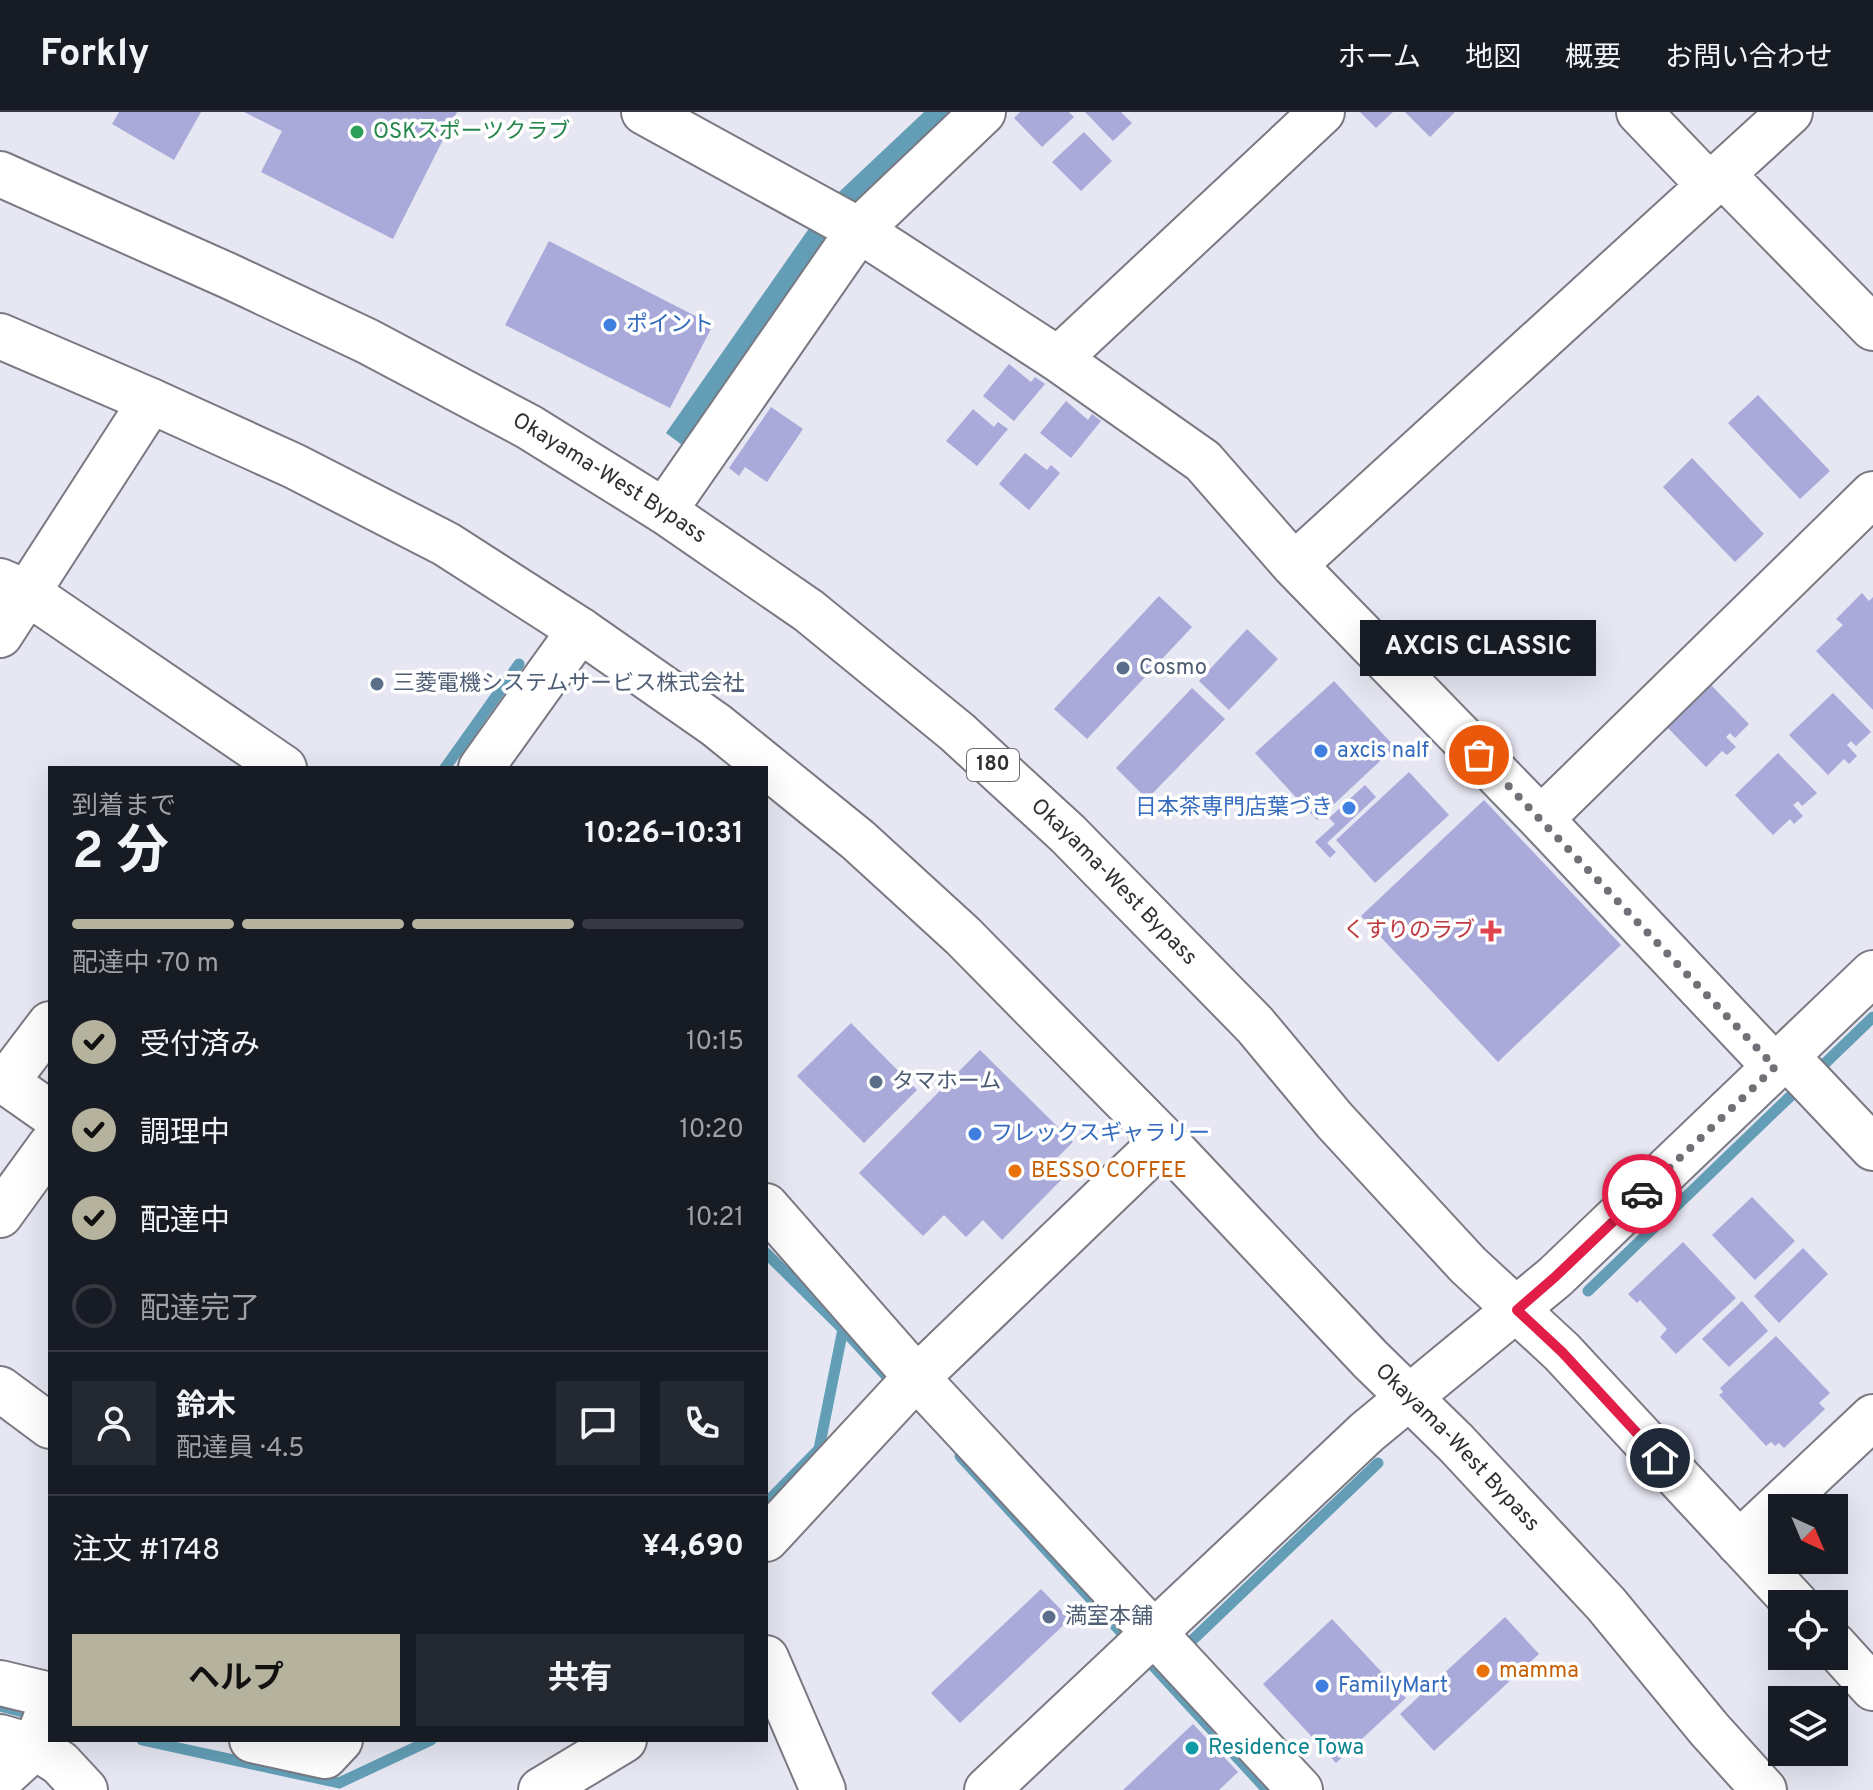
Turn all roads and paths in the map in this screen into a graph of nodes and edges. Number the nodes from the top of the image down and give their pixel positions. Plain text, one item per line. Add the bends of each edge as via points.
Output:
1 (644, 112) edge
2 (983, 112) edge
3 (1322, 112) edge
4 (1639, 112) edge
5 (1790, 112) edge
6 (0, 174) edge
7 (1717, 180) junction
8 (845, 223) junction
9 (1873, 328) edge
10 (0, 336) edge
11 (1058, 359) junction
12 (151, 401) junction
13 (1873, 494) edge
14 (664, 511) junction
15 (1294, 565) junction
16 (14, 587) edge
17 (580, 630) junction
18 (0, 635) edge
19 (262, 762) edge
20 (482, 766) edge
21 (767, 766) edge
22 (768, 767) edge
23 (1541, 819) junction
24 (1873, 973) edge
25 (48, 1026) edge
26 (1795, 1070) junction
27 (3, 1080) edge
28 (48, 1112) edge
29 (1164, 1140) junction
30 (1873, 1148) edge
31 (48, 1149) edge
32 (768, 1209) edge
33 (0, 1215) edge
34 (1517, 1310) junction
35 (0, 1389) edge
36 (905, 1389) junction
37 (1410, 1398) junction
38 (1873, 1417) edge
39 (48, 1425) edge
40 (768, 1537) edge
41 (1739, 1543) junction
42 (1783, 1590) edge
43 (1156, 1649) junction
44 (1848, 1660) edge
45 (768, 1663) edge
46 (0, 1683) edge
47 (1873, 1688) edge
48 (35, 1723) edge
49 (261, 1742) edge
50 (338, 1742) edge
51 (621, 1742) edge
52 (0, 1779) edge
53 (85, 1790) edge
54 (541, 1790) edge
55 (823, 1790) edge
56 (987, 1790) edge
57 (1300, 1790) edge
58 (1764, 1790) edge

1 - 8 main road
2 - 8 main road
3 - 11 main road
4 - 7 main road
5 - 7 main road
6 - 14 main road, Okayama-West Bypass / 180 via 367,341 529,427
7 - 9 main road
7 - 15 main road
8 - 11 main road
8 - 14 main road
10 - 12 main road, Okayama-West Bypass
11 - 15 main road via 1203,461
12 - 16 main road
12 - 17 main road, Okayama-West Bypass via 446,544
13 - 23 main road
14 - 34 main road, Okayama-West Bypass / 180 via 809,611 957,732 1068,834 1255,1025 1335,1121 1468,1265
15 - 23 main road
16 - 18 main road
16 - 19 main road
17 - 20 main road
17 - 21 main road, Okayama-West Bypass
22 - 29 main road, Okayama-West Bypass via 963,936
23 - 26 main road
24 - 26 main road
25 - 27 main road
26 - 30 main road
26 - 34 main road
27 - 28 main road
29 - 36 main road
29 - 37 main road, Okayama-West Bypass
31 - 33 main road
32 - 36 main road
34 - 37 main road
34 - 41 main road, Okayama-West Bypass / 180
35 - 39 main road
36 - 40 main road
36 - 43 main road
37 - 43 main road via 1367,1432
37 - 58 main road, Okayama-West Bypass via 1606,1604
38 - 41 main road
41 - 42 main road, Okayama-West Bypass / 180
43 - 56 main road
43 - 57 main road
44 - 47 main road
45 - 55 main road
46 - 48 main road
48 - 52 main road
48 - 53 main road
49 - 50 main road via 325,1756
51 - 54 main road

